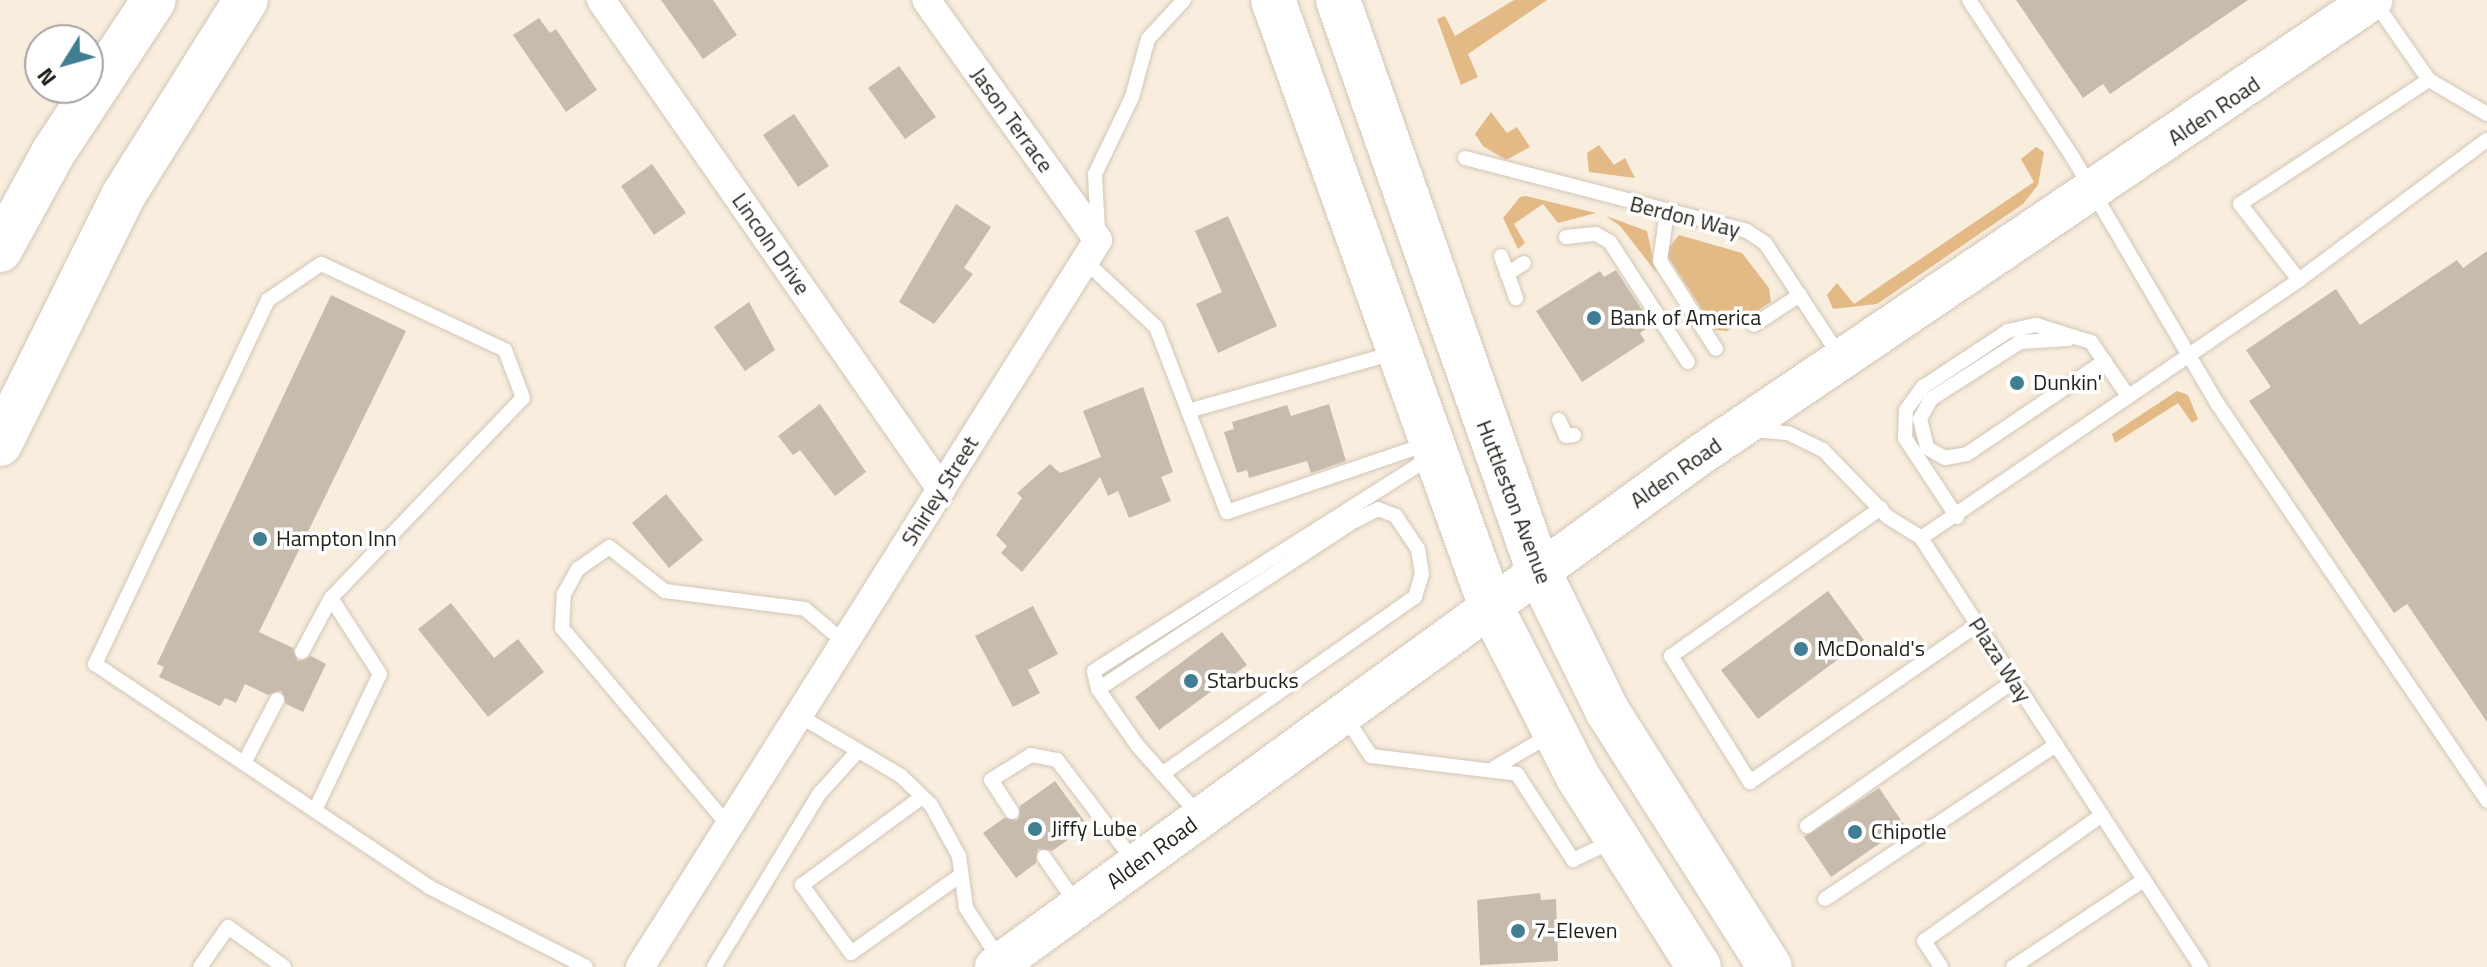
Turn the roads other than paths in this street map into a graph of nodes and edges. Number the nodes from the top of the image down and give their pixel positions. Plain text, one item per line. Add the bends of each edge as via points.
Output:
1 (154, 0) edge
2 (246, 0) edge
3 (601, 0) edge
4 (926, 0) edge
5 (1184, 0) edge
6 (1273, 0) edge
7 (1338, 0) edge
8 (1969, 0) edge
9 (2373, 0) edge
10 (2429, 80) junction
11 (2487, 114) edge
12 (2487, 140) edge
13 (1465, 158) dead end
14 (2093, 191) junction
15 (1667, 212) junction
16 (1566, 237) dead end
17 (0, 250) edge
18 (1092, 250) junction
19 (1501, 256) dead end
20 (1524, 263) dead end
21 (1507, 274) junction
22 (2299, 280) junction
23 (1800, 295) junction
24 (1516, 298) dead end
25 (1754, 325) dead end
26 (2068, 339) junction
27 (1716, 349) dead end
28 (1398, 351) junction
29 (2191, 354) junction
30 (2105, 361) junction
31 (1688, 362) dead end
32 (1843, 362) junction
33 (2128, 396) junction
34 (1188, 411) junction
35 (1559, 420) dead end
36 (1740, 429) junction
37 (1574, 435) dead end
38 (0, 444) edge
39 (1432, 448) junction
40 (941, 489) junction
41 (1881, 508) junction
42 (1957, 517) junction
43 (1921, 538) junction
44 (1539, 572) junction
45 (331, 598) junction
46 (1491, 607) junction
47 (1977, 625) junction
48 (844, 642) junction
49 (302, 652) dead end
50 (2014, 681) junction
51 (1098, 689) junction
52 (277, 700) dead end
53 (1343, 714) junction
54 (798, 715) junction
55 (1553, 733) junction
56 (2056, 745) junction
57 (858, 751) junction
58 (246, 759) junction
59 (1494, 768) junction
60 (1162, 774) junction
61 (922, 797) junction
62 (2487, 801) edge
63 (316, 808) junction
64 (1012, 812) dead end
65 (2102, 815) junction
66 (1201, 818) junction
67 (728, 825) junction
68 (1807, 826) dead end
69 (1616, 840) junction
70 (1044, 857) dead end
71 (1137, 864) junction
72 (958, 877) junction
73 (2144, 880) junction
74 (1825, 899) dead end
75 (1079, 907) junction
76 (850, 960) edge
77 (998, 965) edge
78 (200, 967) edge
79 (284, 967) edge
80 (586, 967) edge
81 (640, 967) edge
82 (714, 967) edge
83 (1699, 967) edge
84 (1770, 967) edge
85 (1941, 967) edge
86 (2013, 967) edge
87 (2201, 967) edge

1 - 17 highway via 53,153
2 - 38 highway via 123,196
3 - 40 street, Lincoln Drive
4 - 18 street, Jason Terrace
5 - 18 lane via 1148,39 1132,97 1095,174
6 - 28 highway
7 - 44 highway, Huttleston Avenue
8 - 14 lane
9 - 10 lane
9 - 14 street, Alden Road
10 - 11 lane
10 - 22 lane via 2240,204
12 - 22 lane
13 - 15 lane, Berdon Way
14 - 29 lane
14 - 32 street, Alden Road
15 - 23 lane, Berdon Way via 1758,237
15 - 27 lane via 1660,261
16 - 31 lane via 1588,233 1610,242
18 - 34 lane via 1156,327
18 - 40 street, Shirley Street
19 - 21 lane
20 - 21 lane
21 - 24 lane
22 - 29 lane
23 - 25 lane
23 - 32 lane, Berdon Way
26 - 30 lane via 2091,342
26 - 30 lane via 2020,342 1931,399 1920,419 1927,448 1945,458 1967,454
26 - 42 lane via 2049,329 2008,331 1909,403 1905,438
28 - 34 lane
28 - 39 highway
29 - 33 lane
29 - 62 lane via 2221,410
30 - 33 lane
32 - 36 street, Alden Road
33 - 42 lane
34 - 39 lane via 1227,512
35 - 37 lane via 1566,436
36 - 41 lane, Plaza Way via 1788,433 1823,450
36 - 44 street, Alden Road
39 - 46 highway
39 - 51 lane via 1094,671
40 - 48 street, Shirley Street
41 - 43 lane, Plaza Way
41 - 47 lane via 1671,656 1750,782
42 - 43 lane
43 - 47 lane, Plaza Way
44 - 46 street, Alden Road
44 - 84 highway, Huttleston Avenue via 1608,712
45 - 49 lane
45 - 58 lane via 523,398 505,350 321,264 268,300 95,664
45 - 63 lane via 380,674
46 - 53 street, Alden Road
46 - 55 highway
47 - 50 lane, Plaza Way
48 - 54 street, Shirley Street
48 - 67 lane via 805,609 665,591 609,547 578,569 564,594 562,628
50 - 56 lane, Plaza Way
50 - 68 lane
51 - 60 lane
51 - 60 lane via 1274,567 1378,509 1396,516 1418,549 1422,574 1415,597
52 - 58 lane
53 - 59 lane via 1371,756 1409,766
53 - 66 street, Alden Road
54 - 57 lane
54 - 67 street, Shirley Street
55 - 59 lane
55 - 69 highway
56 - 65 lane, Plaza Way
56 - 74 lane
57 - 61 lane
57 - 82 lane via 820,793
58 - 63 lane
59 - 69 lane via 1517,774 1573,860
60 - 66 lane
61 - 72 lane via 959,856
61 - 76 lane via 802,885
63 - 80 lane via 429,887
64 - 71 lane via 991,780 1031,755 1057,760
65 - 73 lane, Plaza Way
65 - 85 lane via 1924,941
66 - 71 street, Alden Road
67 - 81 street, Shirley Street
69 - 83 highway
70 - 75 lane
71 - 75 street, Alden Road
72 - 76 lane
72 - 77 lane via 966,908
73 - 86 lane
73 - 87 lane, Plaza Way
75 - 77 street, Alden Road
78 - 79 lane via 228,927

